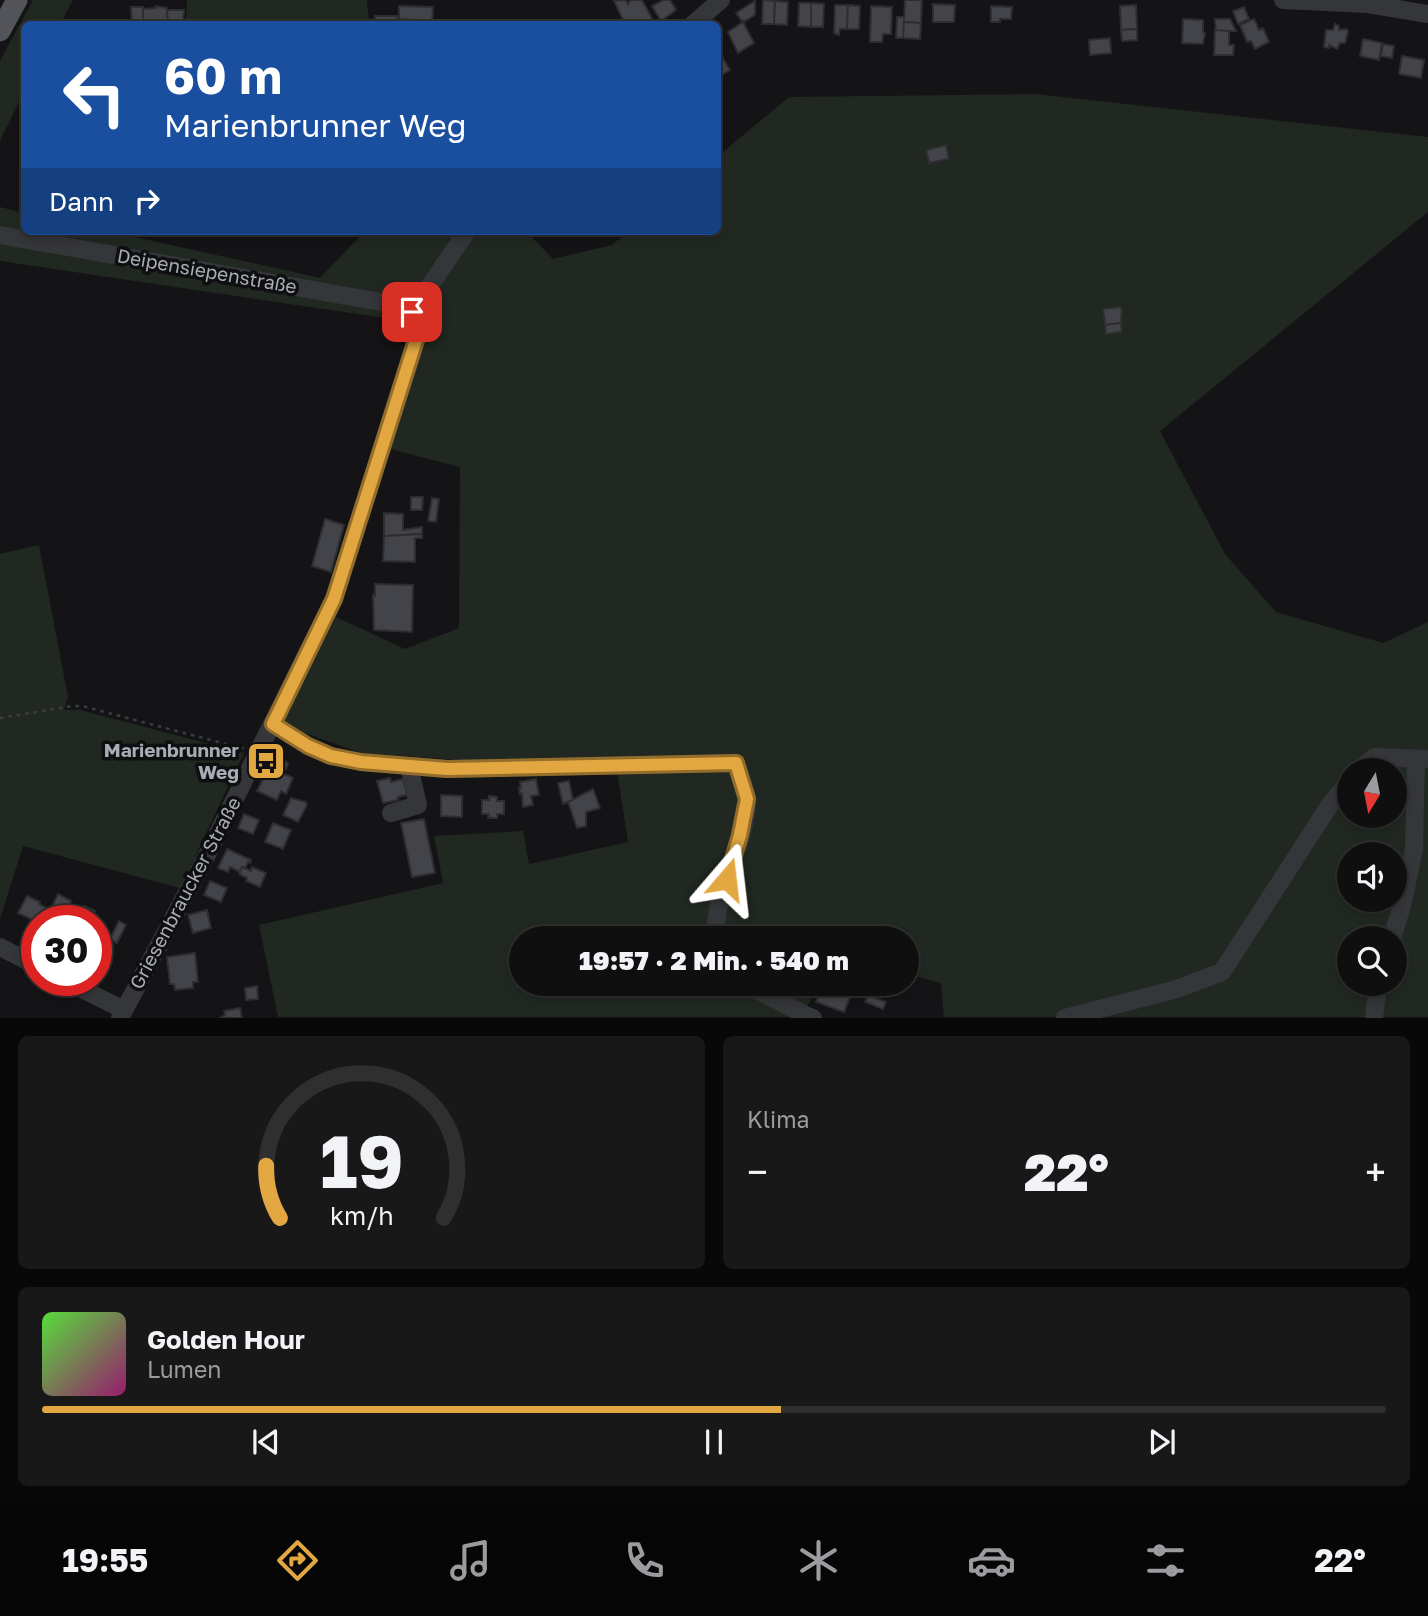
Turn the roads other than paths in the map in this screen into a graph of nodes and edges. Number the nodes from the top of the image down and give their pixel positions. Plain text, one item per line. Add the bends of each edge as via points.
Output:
1 (18, 0) edge
2 (721, 0) edge
3 (1283, 0) edge
4 (1404, 5) edge
5 (1428, 14) edge
6 (696, 21) edge
7 (0, 31) edge
8 (0, 235) edge
9 (464, 235) edge
10 (412, 312) junction
11 (273, 724) junction
12 (1374, 758) edge
13 (1398, 758) edge
14 (1422, 759) edge
15 (409, 766) junction
16 (1337, 796) edge
17 (391, 813) dead end
18 (718, 926) edge
19 (1396, 926) edge
20 (0, 947) edge
21 (21, 958) edge
22 (91, 996) edge
23 (769, 996) edge
24 (1377, 996) edge
25 (122, 1014) edge
26 (813, 1017) edge
27 (1065, 1017) edge
28 (1374, 1017) edge

1 - 7 main road
2 - 6 street
3 - 4 street
4 - 5 street
8 - 10 street, Deipensiepenstraße via 398,305
9 - 10 street
10 - 11 street, Griesenbraucker Straße via 417,337 334,599
11 - 15 street via 331,756
11 - 25 street, Griesenbraucker Straße
12 - 13 street
14 - 19 street via 1415,849
15 - 17 street via 418,805
15 - 18 street via 736,763 747,799
16 - 27 street via 1222,972 1177,989
20 - 21 street
22 - 25 street
23 - 26 street
24 - 28 street

